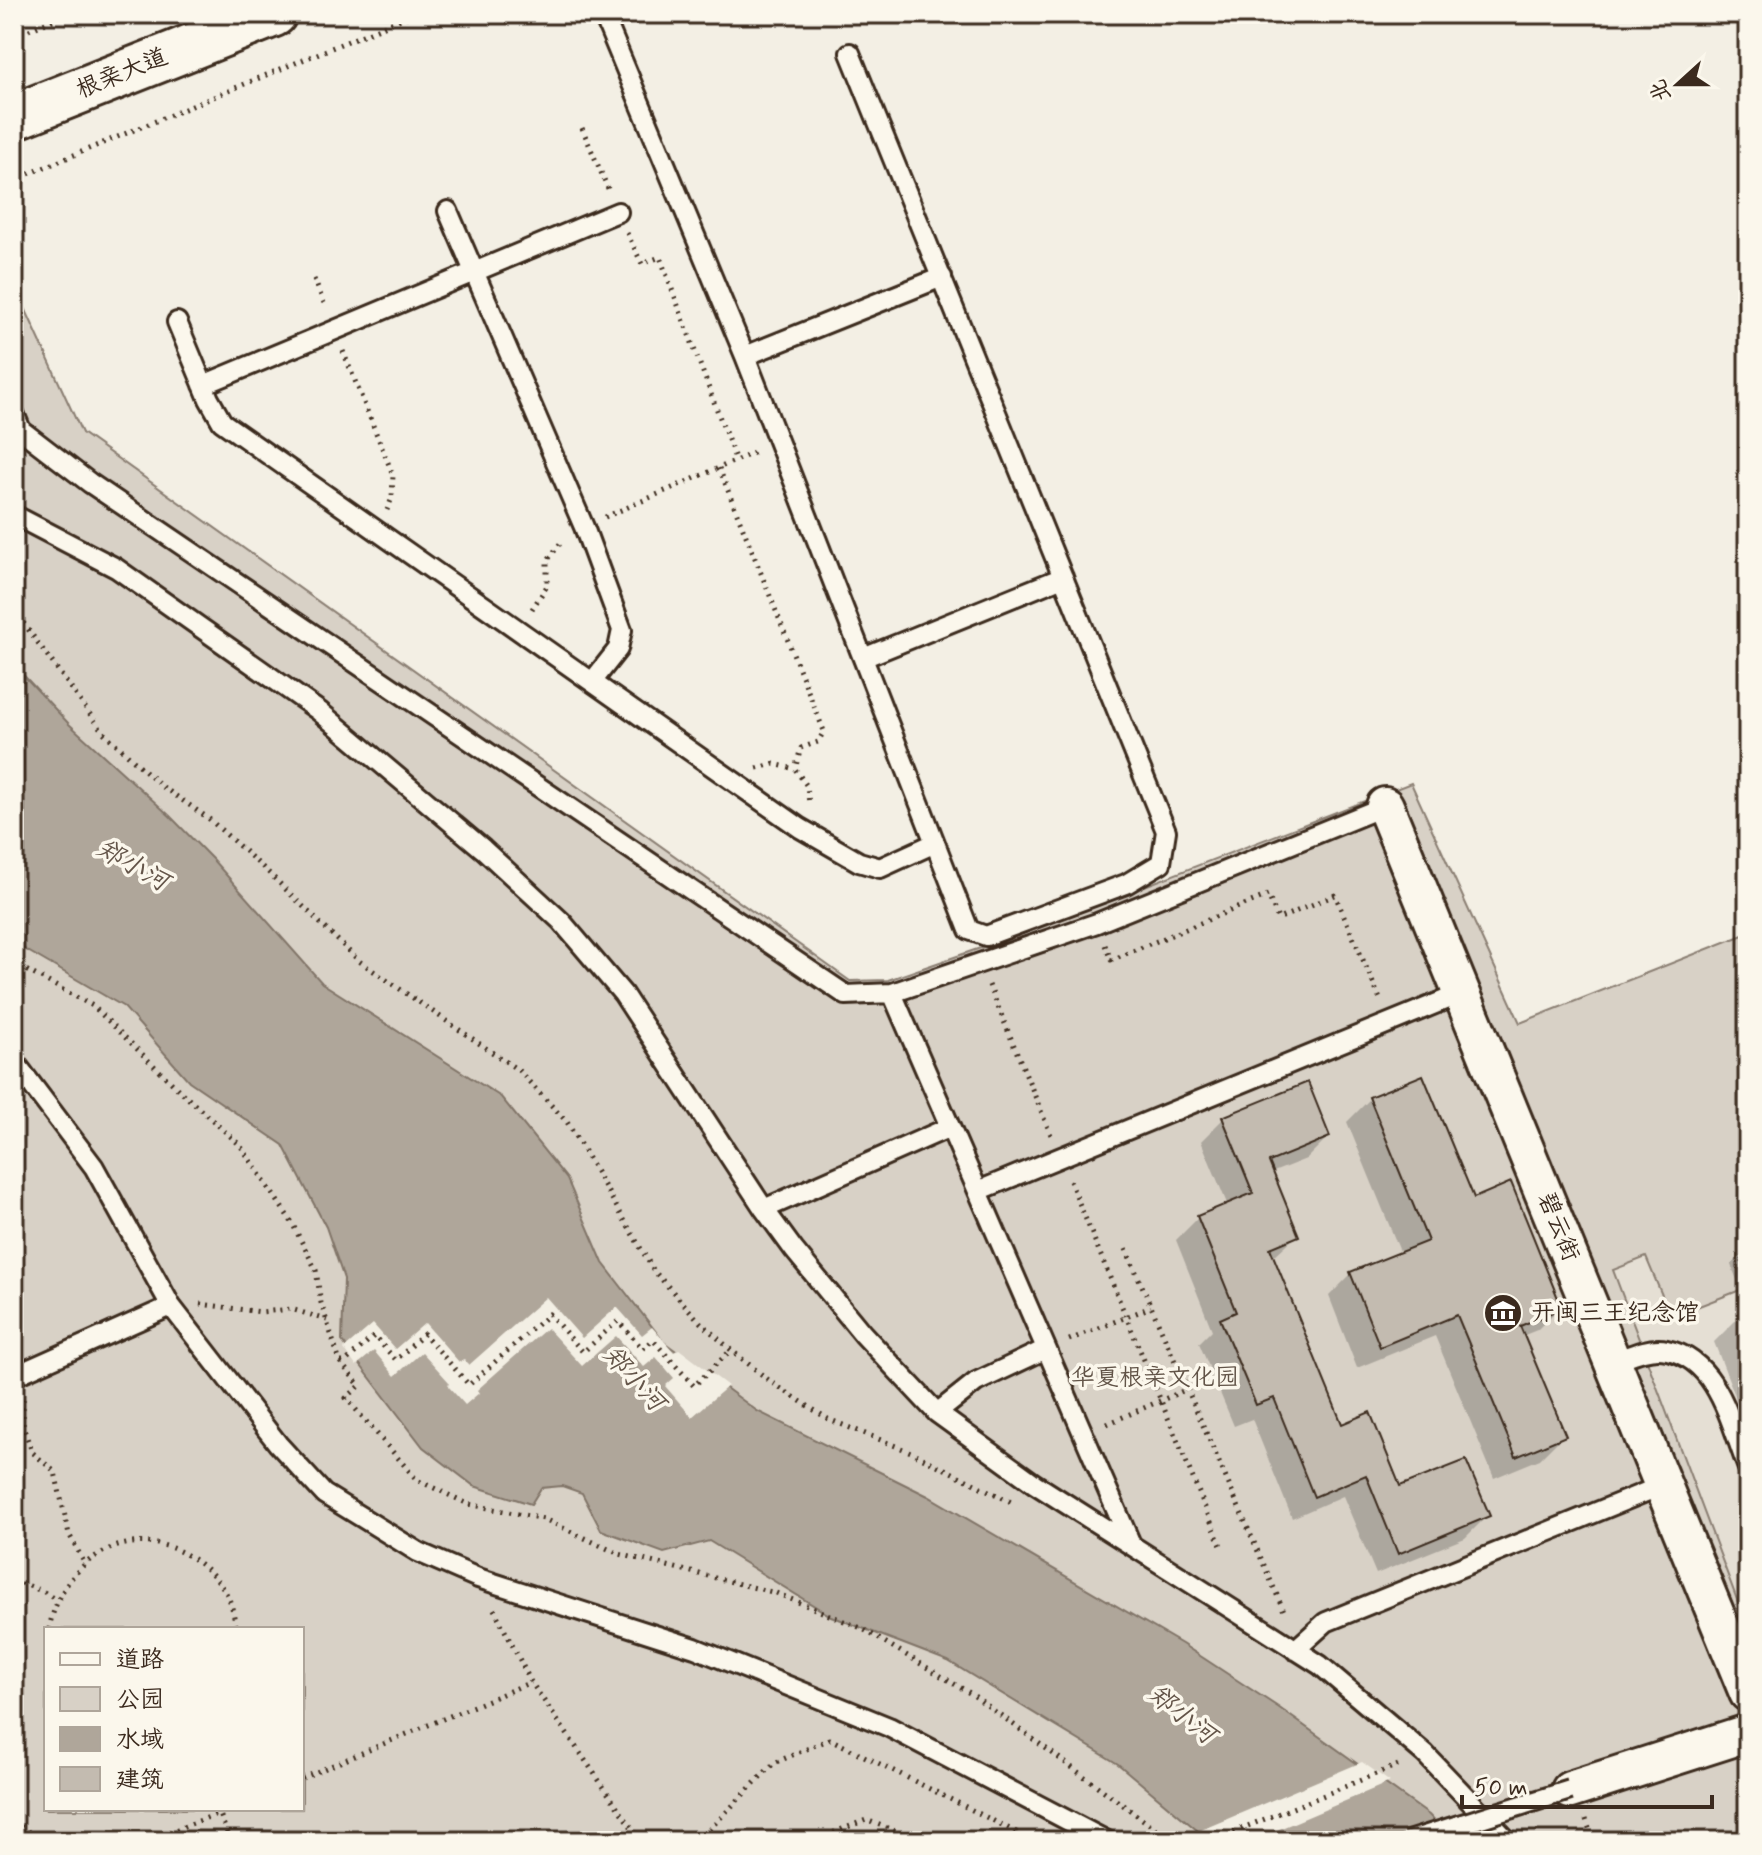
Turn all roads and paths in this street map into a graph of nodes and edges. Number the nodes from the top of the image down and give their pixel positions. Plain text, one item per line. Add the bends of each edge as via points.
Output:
1 (68, 14) edge
2 (274, 14) edge
3 (413, 14) edge
4 (603, 14) edge
5 (14, 36) edge
6 (850, 53) dead end
7 (14, 117) edge
8 (582, 128) dead end
9 (14, 180) edge
10 (448, 211) dead end
11 (618, 212) junction
12 (474, 272) junction
13 (942, 277) junction
14 (314, 279) dead end
15 (177, 322) dead end
16 (335, 330) junction
17 (745, 356) junction
18 (203, 385) junction
19 (14, 413) edge
20 (779, 442) junction
21 (736, 461) junction
22 (719, 468) junction
23 (14, 515) edge
24 (584, 527) junction
25 (379, 533) junction
26 (1063, 577) junction
27 (14, 610) edge
28 (507, 622) junction
29 (863, 658) junction
30 (592, 682) junction
31 (795, 769) dead end
32 (1385, 806) joint
33 (935, 843) junction
34 (1097, 923) junction
35 (14, 961) edge
36 (979, 962) junction
37 (892, 993) junction
38 (1462, 993) junction
39 (1389, 1022) junction
40 (14, 1061) edge
41 (950, 1127) junction
42 (1060, 1157) junction
43 (978, 1191) junction
44 (764, 1209) junction
45 (1126, 1249) dead end
46 (171, 1306) junction
47 (1151, 1307) junction
48 (1126, 1317) junction
49 (327, 1320) junction
50 (1046, 1349) junction
51 (731, 1350) junction
52 (342, 1362) junction
53 (1613, 1362) junction
54 (1240, 1366) dead end
55 (16, 1375) edge
56 (1186, 1390) junction
57 (1161, 1401) junction
58 (937, 1413) junction
59 (1084, 1434) junction
60 (1748, 1468) edge
61 (1663, 1485) junction
62 (1019, 1507) dead end
63 (1131, 1544) junction
64 (1221, 1546) dead end
65 (85, 1564) junction
66 (478, 1578) junction
67 (14, 1580) edge
68 (56, 1600) junction
69 (49, 1627) edge
70 (236, 1627) edge
71 (1313, 1633) junction
72 (1295, 1650) junction
73 (531, 1682) junction
74 (1748, 1693) edge
75 (1748, 1733) edge
76 (1393, 1767) dead end
77 (304, 1777) edge
78 (1570, 1790) joint
79 (219, 1811) edge
80 (14, 1822) edge
81 (42, 1841) edge
82 (146, 1841) edge
83 (230, 1841) edge
84 (641, 1841) edge
85 (698, 1841) edge
86 (811, 1841) edge
87 (923, 1841) edge
88 (1020, 1841) edge
89 (1107, 1841) edge
90 (1176, 1841) edge
91 (1211, 1841) edge
92 (1408, 1841) edge
93 (1508, 1841) edge

1 - 5 path
2 - 7 main road, 根亲大道
3 - 9 path
4 - 17 lane
6 - 13 lane
8 - 11 path
10 - 12 lane
11 - 12 lane
11 - 21 path via 642,264 660,257
12 - 16 lane
12 - 24 lane
13 - 17 lane
13 - 26 lane
14 - 16 path
15 - 18 lane
16 - 18 lane
16 - 25 path via 393,475 392,498
17 - 20 lane
18 - 25 lane via 222,422
19 - 37 lane via 21,430 90,483 846,995
20 - 21 path
20 - 29 lane
21 - 22 path
22 - 24 path
22 - 31 path via 824,731 818,742 801,748
23 - 44 lane via 116,568 319,711 483,849 550,911 623,994
24 - 28 path via 566,535 547,561 547,586 530,612
24 - 30 lane via 622,630 618,649
25 - 28 lane
26 - 29 lane
26 - 33 lane via 1166,831 1161,863 1126,884 986,936 969,930
27 - 51 path via 103,732 163,787 208,818 359,961 518,1070 567,1122 654,1271
28 - 30 lane
29 - 33 lane
30 - 33 lane via 800,828 859,862 880,868
32 - 34 lane
32 - 38 street, 碧云街
34 - 36 lane
34 - 39 path via 1111,960 1268,895 1278,919 1335,895
35 - 49 path via 93,1006 240,1145 291,1221 316,1270
36 - 37 lane
36 - 42 path
37 - 41 lane
38 - 39 lane
38 - 53 street, 碧云街
39 - 42 lane
40 - 46 lane via 94,1167
41 - 43 lane
41 - 44 lane
42 - 43 lane
42 - 48 path
43 - 50 lane
44 - 58 lane via 863,1334
45 - 47 path
46 - 49 path via 291,1309
46 - 55 lane
46 - 66 lane via 278,1444 324,1494 418,1552
47 - 48 path
47 - 56 path
48 - 50 path
48 - 57 path
49 - 52 path
50 - 58 lane via 976,1382
50 - 59 lane
51 - 52 path via 694,1386 653,1340 643,1349 618,1321 583,1352 549,1314 469,1385 424,1334 396,1360 374,1336
51 - 62 path via 828,1419 911,1452
52 - 90 path via 360,1386 346,1398 417,1480 468,1504 544,1519 619,1554 776,1593 861,1628 973,1695
53 - 60 lane via 1665,1349 1700,1364 1718,1392
53 - 61 street, 碧云街
54 - 56 path
55 - 65 path via 32,1452 55,1472 69,1534
56 - 57 path
56 - 71 path via 1285,1614
57 - 59 path
57 - 64 path
58 - 63 lane
59 - 63 lane
61 - 71 lane via 1326,1622
61 - 74 street, 碧云街
63 - 72 lane
65 - 68 path
65 - 70 path via 106,1550 142,1542 178,1549 208,1568 229,1598
66 - 73 path
66 - 89 lane via 695,1648 889,1727
67 - 68 path
68 - 69 path
71 - 72 lane
72 - 93 lane via 1425,1754
73 - 77 path
73 - 84 path
75 - 78 street
76 - 91 path
78 - 92 lane, bridge
79 - 82 path
79 - 83 path
80 - 81 path
85 - 88 path via 774,1763 830,1739 1016,1832
86 - 87 path via 866,1820

